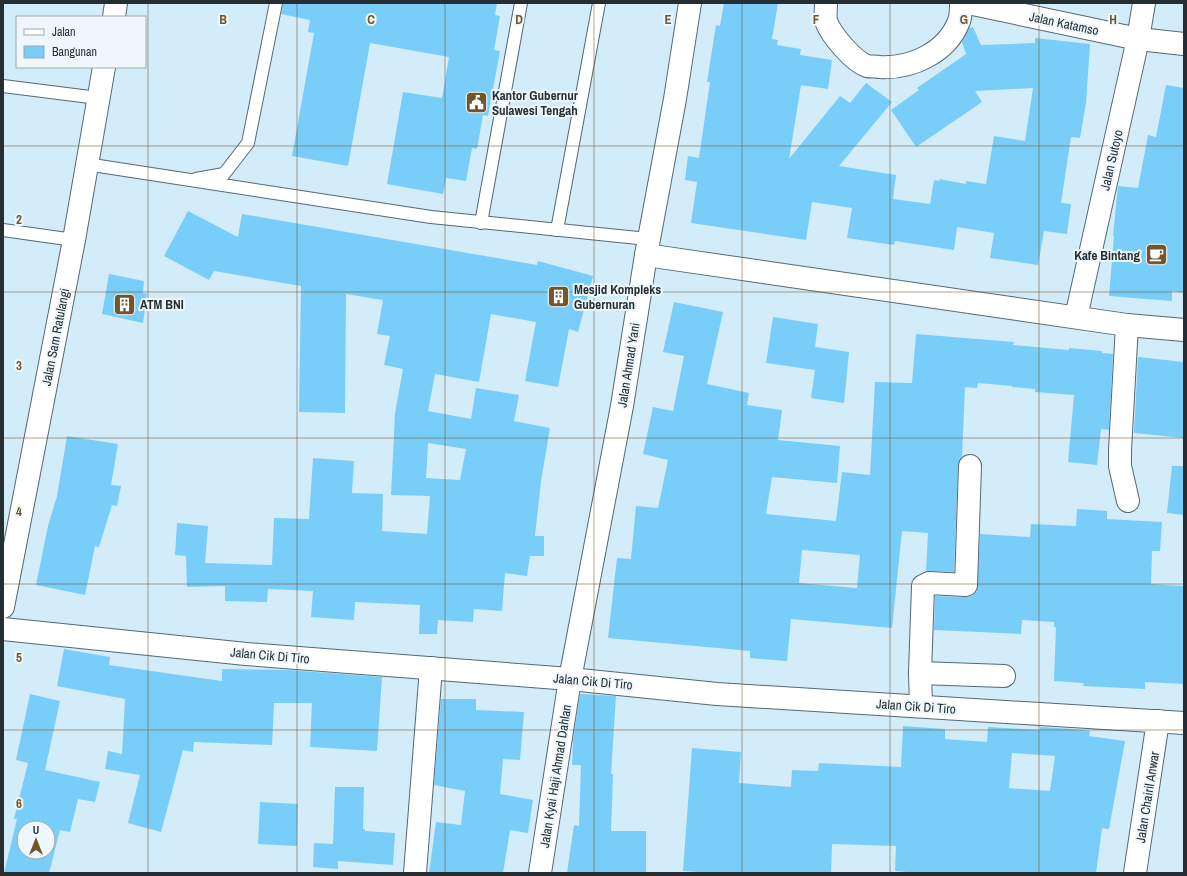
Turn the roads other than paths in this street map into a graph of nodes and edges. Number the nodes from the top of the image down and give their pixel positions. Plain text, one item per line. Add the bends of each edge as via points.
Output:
1 (116, 3) edge
2 (276, 3) edge
3 (520, 3) edge
4 (599, 3) edge
5 (690, 3) edge
6 (826, 3) edge
7 (961, 3) edge
8 (968, 3) edge
9 (1144, 3) edge
10 (114, 16) edge
11 (1138, 39) junction
12 (1184, 44) edge
13 (104, 68) edge
14 (3, 86) edge
15 (98, 98) junction
16 (86, 164) junction
17 (187, 181) junction
18 (482, 223) junction
19 (3, 230) edge
20 (557, 230) junction
21 (74, 240) junction
22 (647, 247) junction
23 (1076, 317) junction
24 (1127, 325) junction
25 (1184, 330) edge
26 (970, 466) dead end
27 (1128, 500) dead end
28 (3, 606) edge
29 (3, 629) edge
30 (431, 668) junction
31 (920, 673) junction
32 (1004, 676) dead end
33 (570, 679) junction
34 (921, 706) junction
35 (1158, 722) junction
36 (1184, 723) edge
37 (415, 873) edge
38 (540, 873) edge
39 (1135, 873) edge

1 - 10 main road
2 - 17 lane via 248,143 224,174
3 - 18 lane
4 - 20 lane
5 - 22 main road, Jalan Ahmad Yani
6 - 7 main road via 826,21 833,34 858,60 868,66 899,67 922,60 945,42 959,21
8 - 11 main road, Jalan Katamso
9 - 11 main road, Jalan Sutoyo
11 - 12 main road, Jalan Katamso
11 - 23 main road, Jalan Sutoyo
13 - 15 main road, Jalan Sam Ratulangi
14 - 15 lane
15 - 16 main road, Jalan Sam Ratulangi
16 - 17 lane
16 - 21 main road, Jalan Sam Ratulangi
17 - 18 lane
18 - 20 lane
19 - 21 lane
20 - 22 lane
21 - 28 main road, Jalan Sam Ratulangi
22 - 23 main road
22 - 33 main road, Jalan Ahmad Yani via 622,406
23 - 24 main road
24 - 25 main road
24 - 27 main road via 1120,466
26 - 31 main road via 966,585 929,583 923,586
29 - 30 main road, Jalan Cik Di Tiro via 246,654
30 - 33 main road, Jalan Cik Di Tiro
30 - 37 main road
31 - 32 main road
31 - 34 main road
33 - 34 main road, Jalan Cik Di Tiro via 717,694
33 - 38 main road, Jalan Kyai Haji Ahmad Dahlan
34 - 35 main road, Jalan Cik Di Tiro
35 - 36 main road, Jalan Cik Di Tiro
35 - 39 main road, Jalan Chairil Anwar

